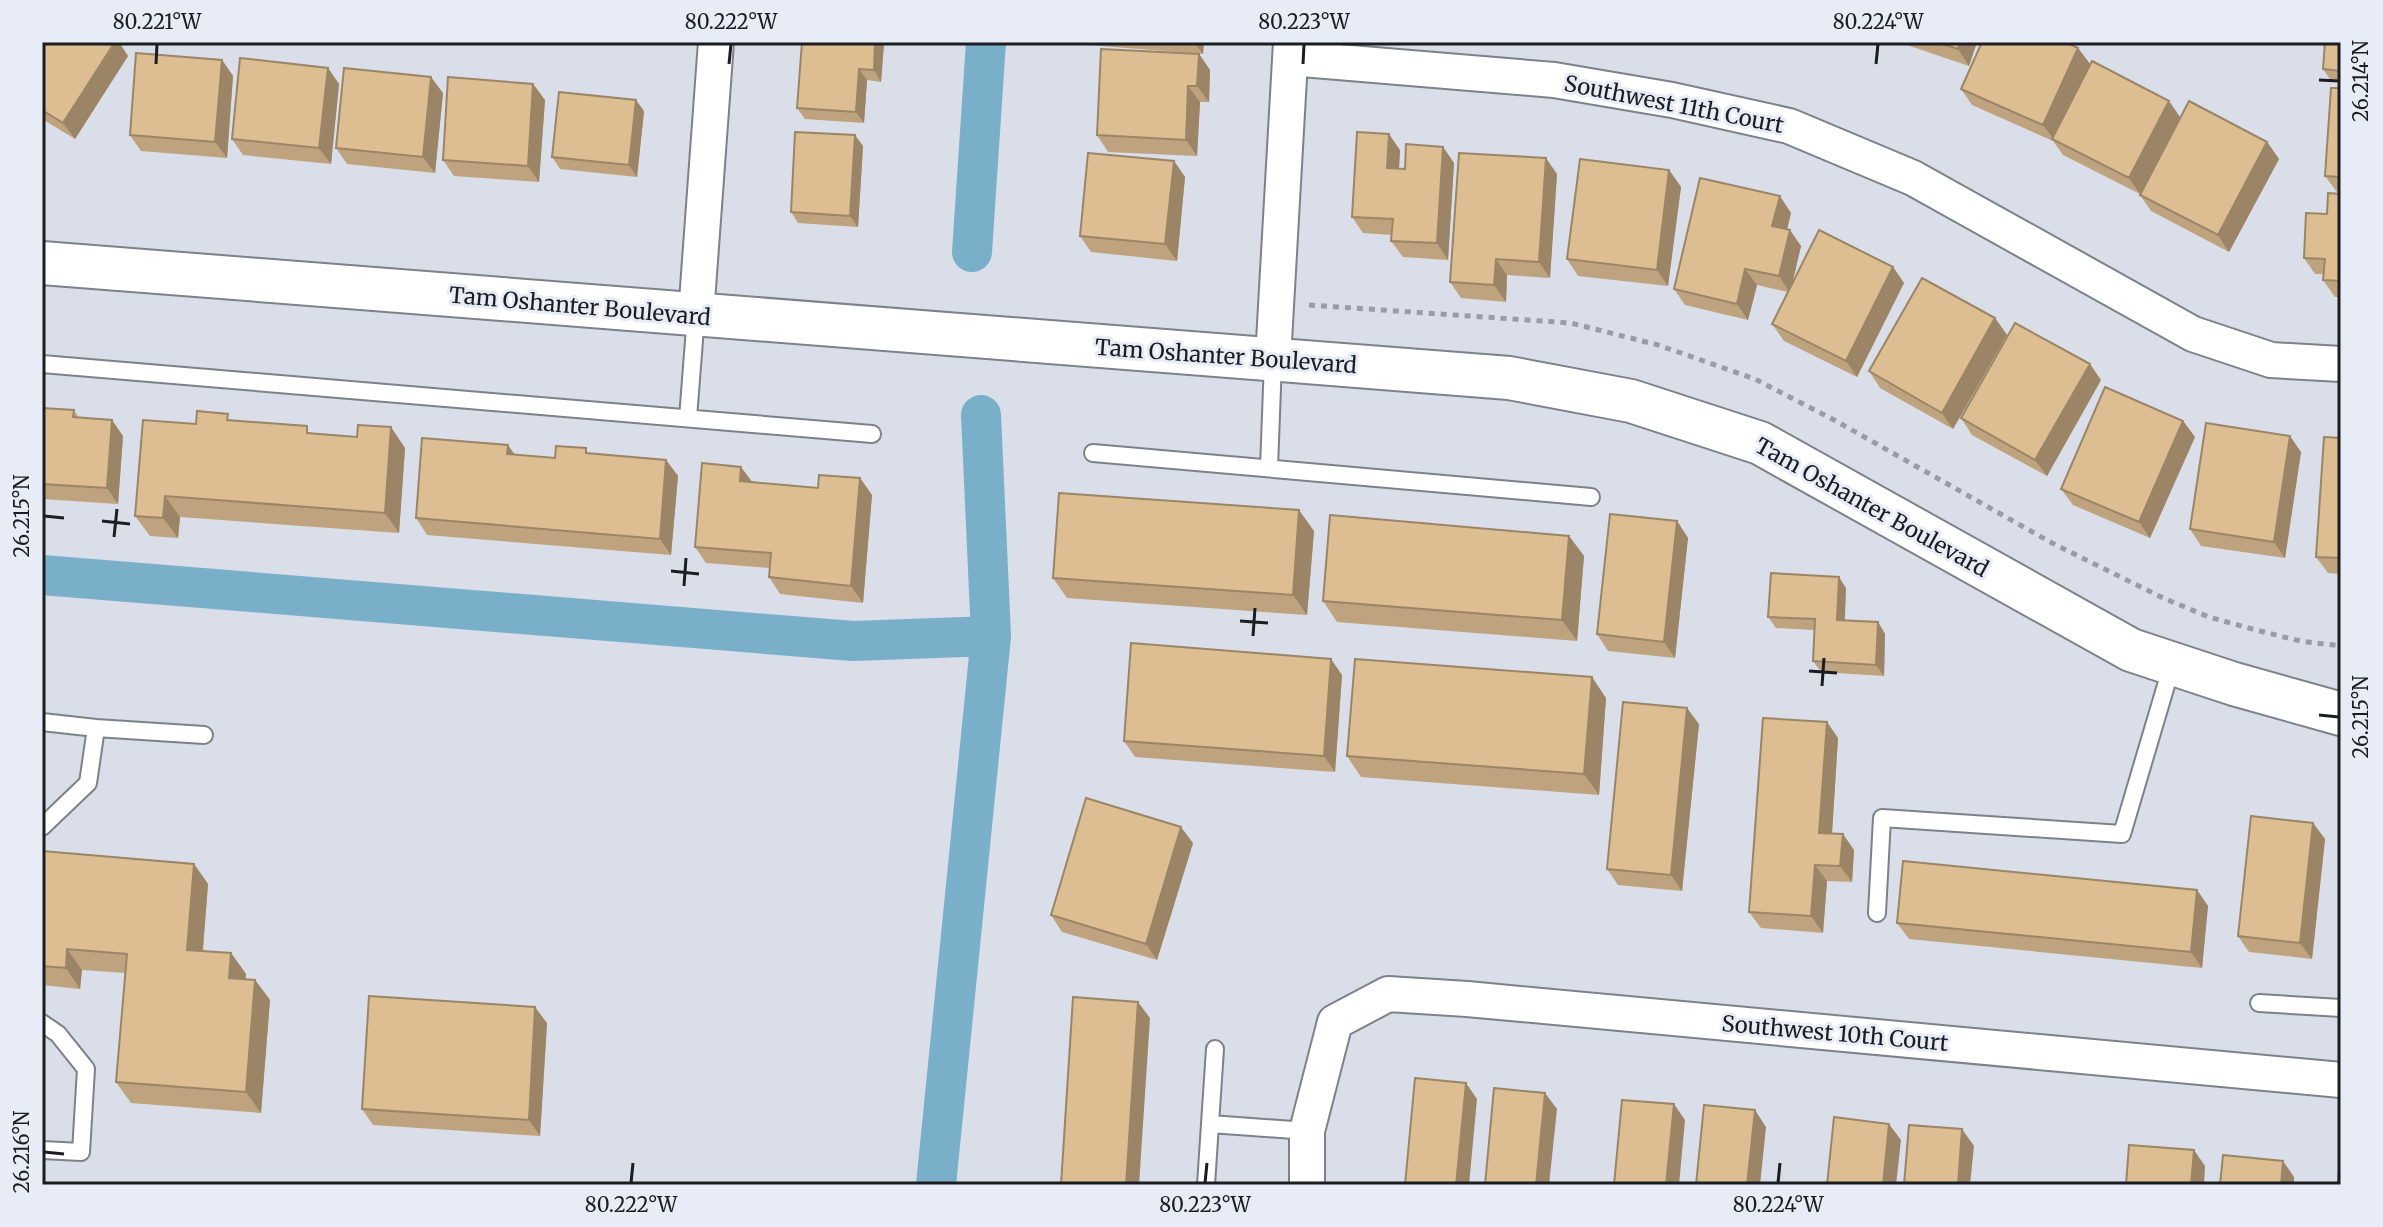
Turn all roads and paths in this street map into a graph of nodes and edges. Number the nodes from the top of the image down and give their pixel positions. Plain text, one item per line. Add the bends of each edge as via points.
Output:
1 (716, 42) edge
2 (1291, 50) edge
3 (42, 263) edge
4 (696, 315) junction
5 (1273, 359) junction
6 (42, 364) edge
7 (2341, 364) edge
8 (688, 418) junction
9 (872, 434) dead end
10 (1093, 453) dead end
11 (1269, 468) junction
12 (1591, 497) dead end
13 (2172, 664) junction
14 (2341, 714) edge
15 (42, 722) edge
16 (96, 728) junction
17 (204, 735) dead end
18 (42, 827) edge
19 (1877, 913) dead end
20 (2259, 1003) dead end
21 (2341, 1008) edge
22 (42, 1023) edge
23 (1215, 1049) dead end
24 (2341, 1080) edge
25 (1210, 1124) junction
26 (1307, 1131) junction
27 (42, 1150) edge
28 (1206, 1185) edge
29 (1307, 1185) edge

1 - 4 street
2 - 5 street
2 - 7 street, Southwest 11th Court via 1554,80 1789,126 1913,178 2193,334 2271,360
3 - 4 street, Tam Oshanter Boulevard
4 - 5 street, Tam Oshanter Boulevard
4 - 8 lane
5 - 11 lane
5 - 13 street, Tam Oshanter Boulevard via 1509,378 1631,401 1760,443 2131,650
6 - 8 lane
8 - 9 lane
10 - 11 lane
11 - 12 lane
13 - 14 street, Tam Oshanter Boulevard
13 - 19 lane via 2122,834 1882,818
15 - 16 lane
16 - 17 lane
16 - 18 lane via 88,783
20 - 21 lane
22 - 27 lane via 86,1069 81,1152
23 - 25 lane
24 - 26 street, Southwest 10th Court via 1388,994 1335,1022
25 - 26 lane
25 - 28 lane
26 - 29 street

